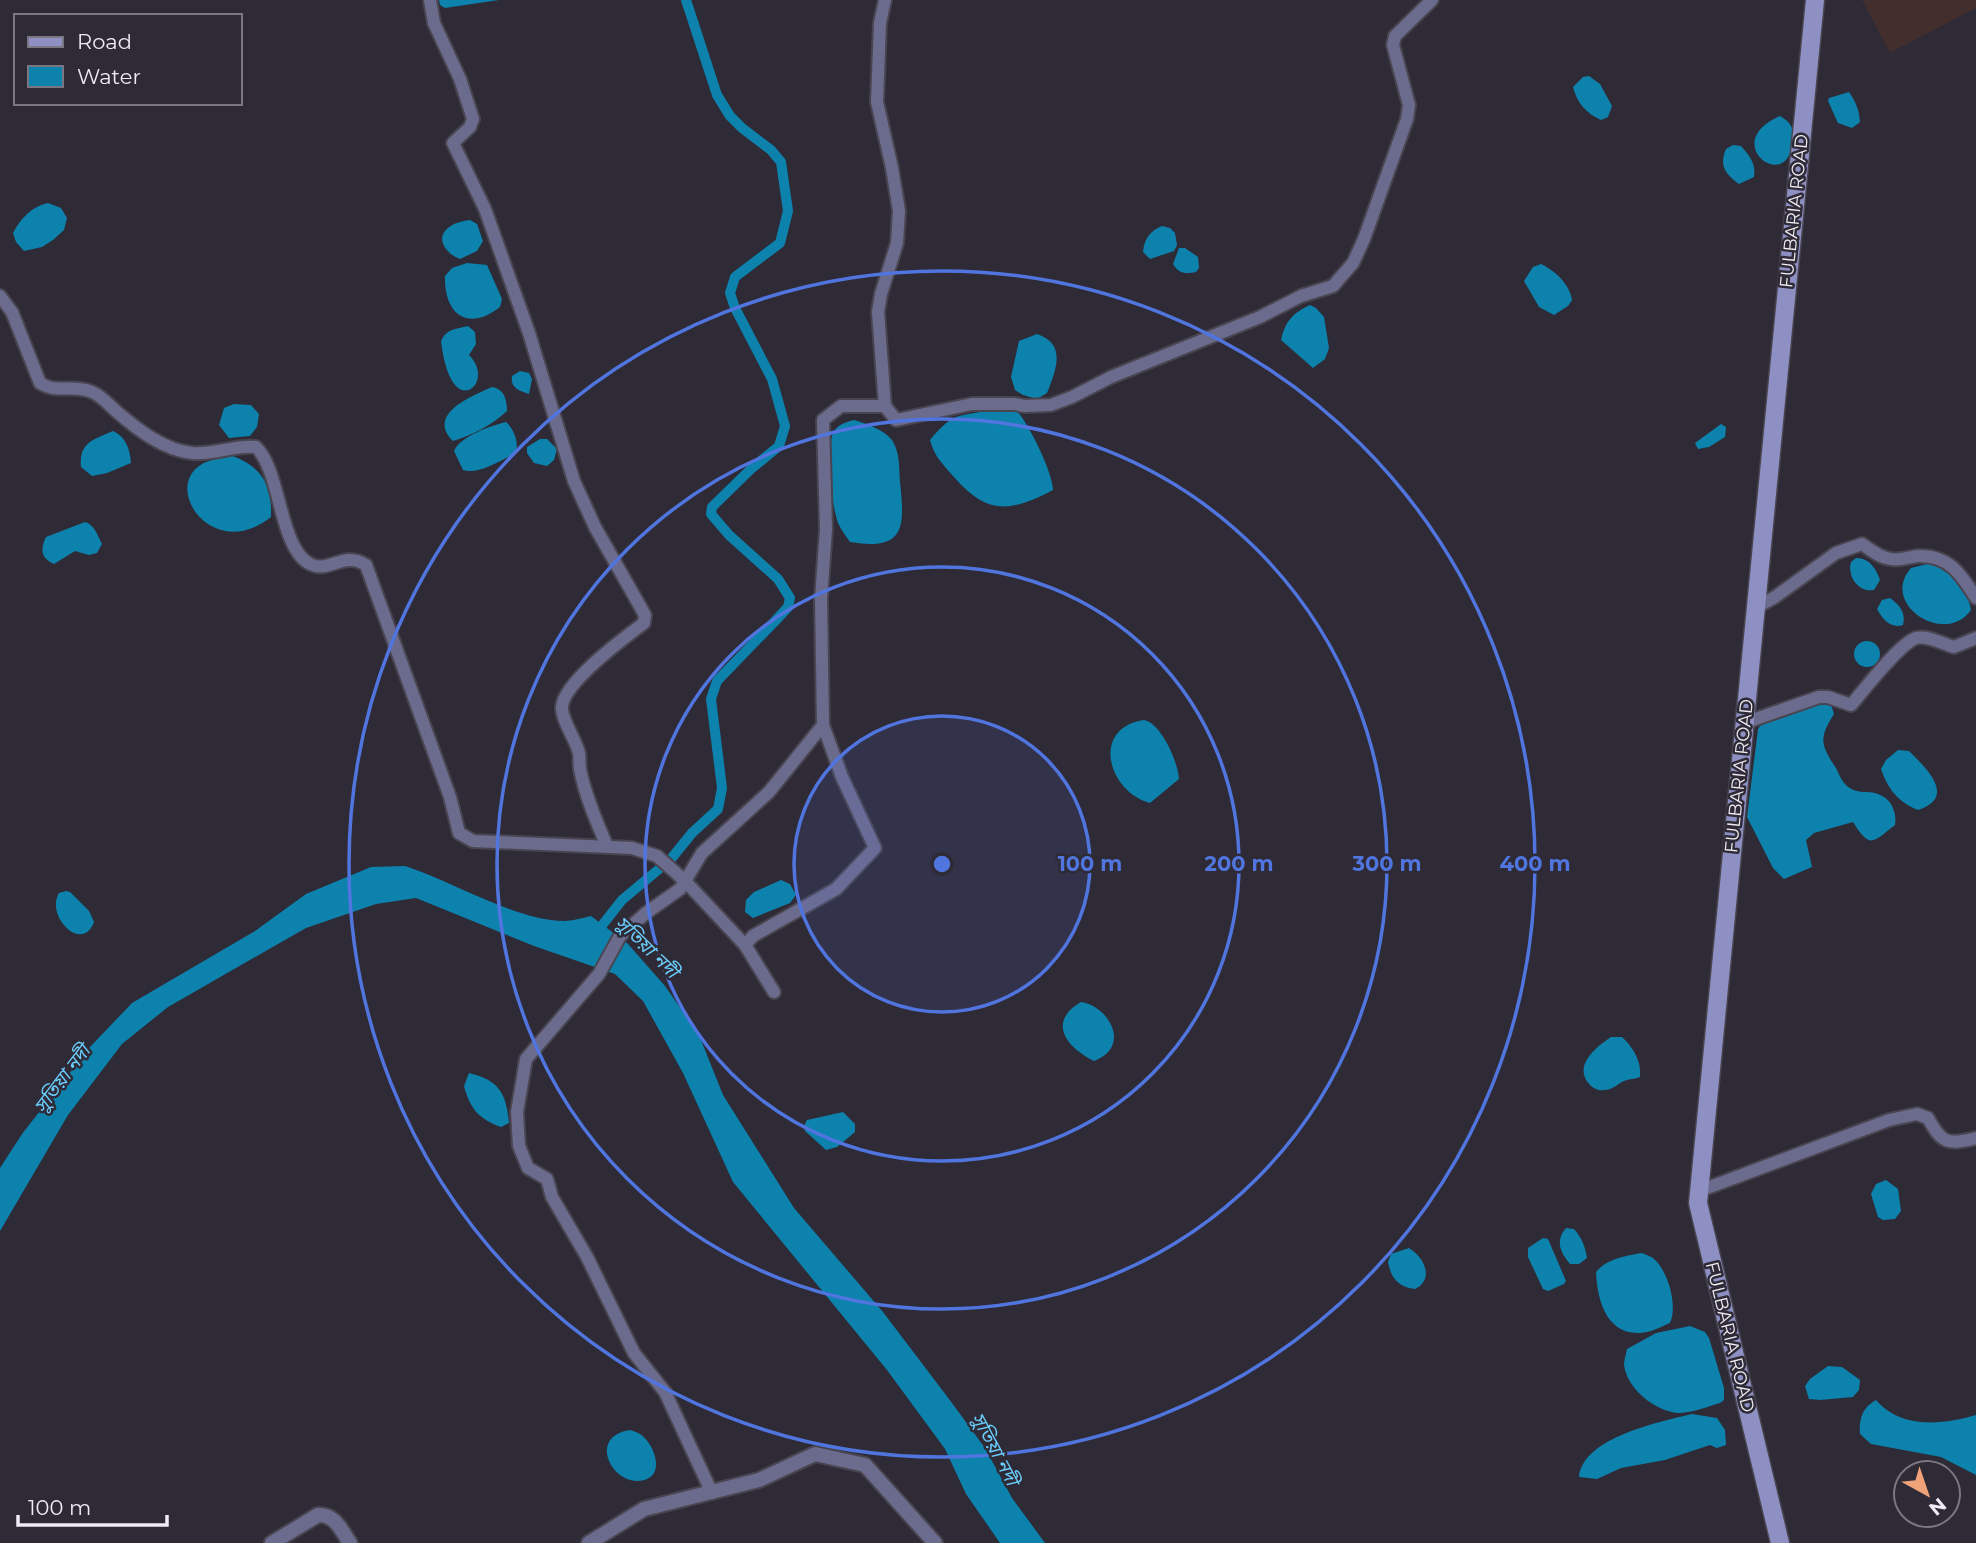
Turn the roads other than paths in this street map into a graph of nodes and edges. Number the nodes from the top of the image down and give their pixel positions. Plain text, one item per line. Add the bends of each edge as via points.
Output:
1 (430, 0) edge
2 (885, 0) edge
3 (1432, 0) edge
4 (1815, 0) edge
5 (0, 296) edge
6 (885, 406) junction
7 (1976, 598) edge
8 (1755, 608) junction
9 (1976, 638) edge
10 (1744, 723) junction
11 (823, 725) junction
12 (607, 846) junction
13 (685, 881) junction
14 (745, 944) junction
15 (774, 992) dead end
16 (1976, 1138) edge
17 (1699, 1191) junction
18 (712, 1493) junction
19 (272, 1543) edge
20 (350, 1543) edge
21 (589, 1543) edge
22 (935, 1543) edge
23 (1780, 1543) edge

1 - 12 street via 434,23 473,119 453,143 485,209 516,295 574,481 645,615 644,623 575,681 562,706
2 - 6 street via 877,102 899,211 897,243 878,312
3 - 6 street via 1395,36 1409,105 1407,119 1364,239 1353,263 1333,286 1051,405 972,404 896,419
4 - 8 main road, FULBARIA ROAD
5 - 12 street via 12,312 40,383 92,392 142,432 174,449 205,452 256,447 298,552 308,563 325,566 352,559 366,565 459,833 473,841
6 - 11 street via 841,406 823,420
7 - 8 street via 1962,574 1939,558 1892,560 1862,544 1836,553
8 - 10 main road, FULBARIA ROAD
9 - 10 street via 1954,647 1915,639 1851,705 1819,696
10 - 17 main road, FULBARIA ROAD
11 - 13 street via 769,792 702,853
11 - 14 street via 875,848 836,889
12 - 13 street via 657,856
13 - 14 street
13 - 18 street via 620,936 598,974 526,1059 517,1112 519,1146 528,1167 547,1179 552,1197 635,1353 665,1392
14 - 15 street
16 - 17 street via 1945,1141 1928,1118 1917,1114 1854,1132
17 - 23 main road, FULBARIA ROAD via 1698,1203
18 - 21 street via 644,1509
18 - 22 street via 759,1480 815,1454 865,1465
19 - 20 street via 327,1515

